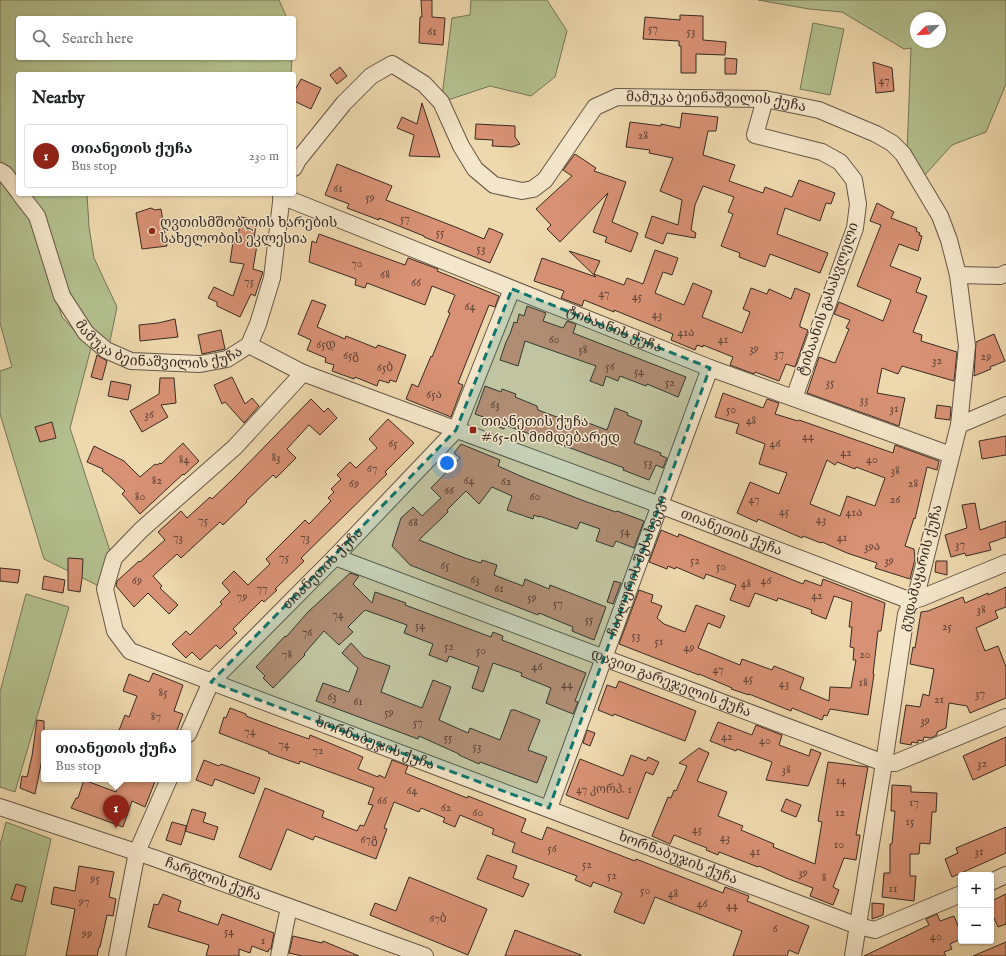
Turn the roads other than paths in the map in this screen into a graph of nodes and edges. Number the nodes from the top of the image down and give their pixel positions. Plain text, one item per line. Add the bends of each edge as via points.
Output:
1 (764, 99) junction
2 (296, 164) edge
3 (0, 171) edge
4 (16, 188) edge
5 (22, 196) edge
6 (281, 196) edge
7 (283, 196) edge
8 (1006, 273) edge
9 (958, 275) junction
10 (512, 289) junction
11 (249, 345) junction
12 (710, 368) junction
13 (303, 373) junction
14 (794, 398) junction
15 (1006, 405) edge
16 (958, 425) junction
17 (456, 430) junction
18 (950, 455) junction
19 (660, 505) junction
20 (335, 557) junction
21 (1006, 563) edge
22 (911, 601) junction
23 (604, 658) junction
24 (211, 682) junction
25 (1006, 717) edge
26 (190, 730) edge
27 (884, 763) junction
28 (168, 782) edge
29 (0, 807) edge
30 (549, 808) junction
31 (137, 852) junction
32 (1006, 875) edge
33 (994, 881) edge
34 (958, 895) edge
35 (289, 908) junction
36 (858, 926) junction
37 (117, 956) edge
38 (280, 956) edge
39 (425, 956) edge
40 (852, 956) edge

1 - 2 street, მამუკა ბეინაშვილის ქუჩა via 617,97 594,107 545,180 533,189 522,191 494,185 475,168 461,146 441,102 424,84 392,64 371,76 344,103
1 - 9 street, მამუკა ბეინაშვილის ქუჩა via 819,110 892,143 903,154 940,216
1 - 14 street, ტიბაანის გასასვლელი via 755,135 822,152 840,162 854,180 858,204 855,228
3 - 4 street
5 - 11 street, მამუკა ბეინაშვილის ქუჩა via 37,216 62,296 86,333 106,350 131,361 200,364 227,359
6 - 11 street, მამუკა ბეინაშვილის ქუჩა via 272,278
7 - 10 street, ტიბაანის ქუჩა
8 - 9 street via 1000,276
9 - 16 street, გუდამაყარის ქუჩა via 968,346
10 - 12 street, ტიბაანის ქუჩა
10 - 17 street, თიანეთის ქუჩა
11 - 13 street, თიანეთის ქუჩა
12 - 14 street, ტიბაანის ქუჩა
12 - 19 street, ჩაილურის შესახვევი
13 - 17 street, თიანეთის ქუჩა
13 - 24 street, ხორნაბუჯის ქუჩა via 236,447 141,530 114,558 105,589 115,631 130,651
14 - 18 street, ტიბაანის ქუჩა
15 - 16 street
16 - 18 street, გუდამაყარის ქუჩა
17 - 19 street, თიანეთის ქუჩა
17 - 20 street, თიანეთის ქუჩა
18 - 22 street, გუდამაყარის ქუჩა via 918,588
19 - 22 street, თიანეთის ქუჩა
19 - 23 street, ჩაილურის შესახვევი
20 - 23 street, დავით გარეჯელის ქუჩა
20 - 24 street, თიანეთის ქუჩა
21 - 22 street
22 - 27 street, გუდამაყარის ქუჩა via 906,614
23 - 27 street, დავით გარეჯელის ქუჩა
23 - 30 street, ჩაილურის შესახვევი
24 - 26 street, თიანეთის ქუჩა
24 - 30 street, ხორნაბუჯის ქუჩა
25 - 27 street via 895,763
27 - 36 street, გუდამაყარის ქუჩა
28 - 31 street
29 - 31 street, ჩარგლის ქუჩა
30 - 36 street, ხორნაბუჯის ქუჩა
31 - 35 street, ჩარგლის ქუჩა
31 - 37 street
32 - 33 street
34 - 36 street, ხორნაბუჯის ქუჩა via 875,930
35 - 38 street
35 - 39 street, ჩარგლის ქუჩა
36 - 40 street, გუდამაყარის ქუჩა

